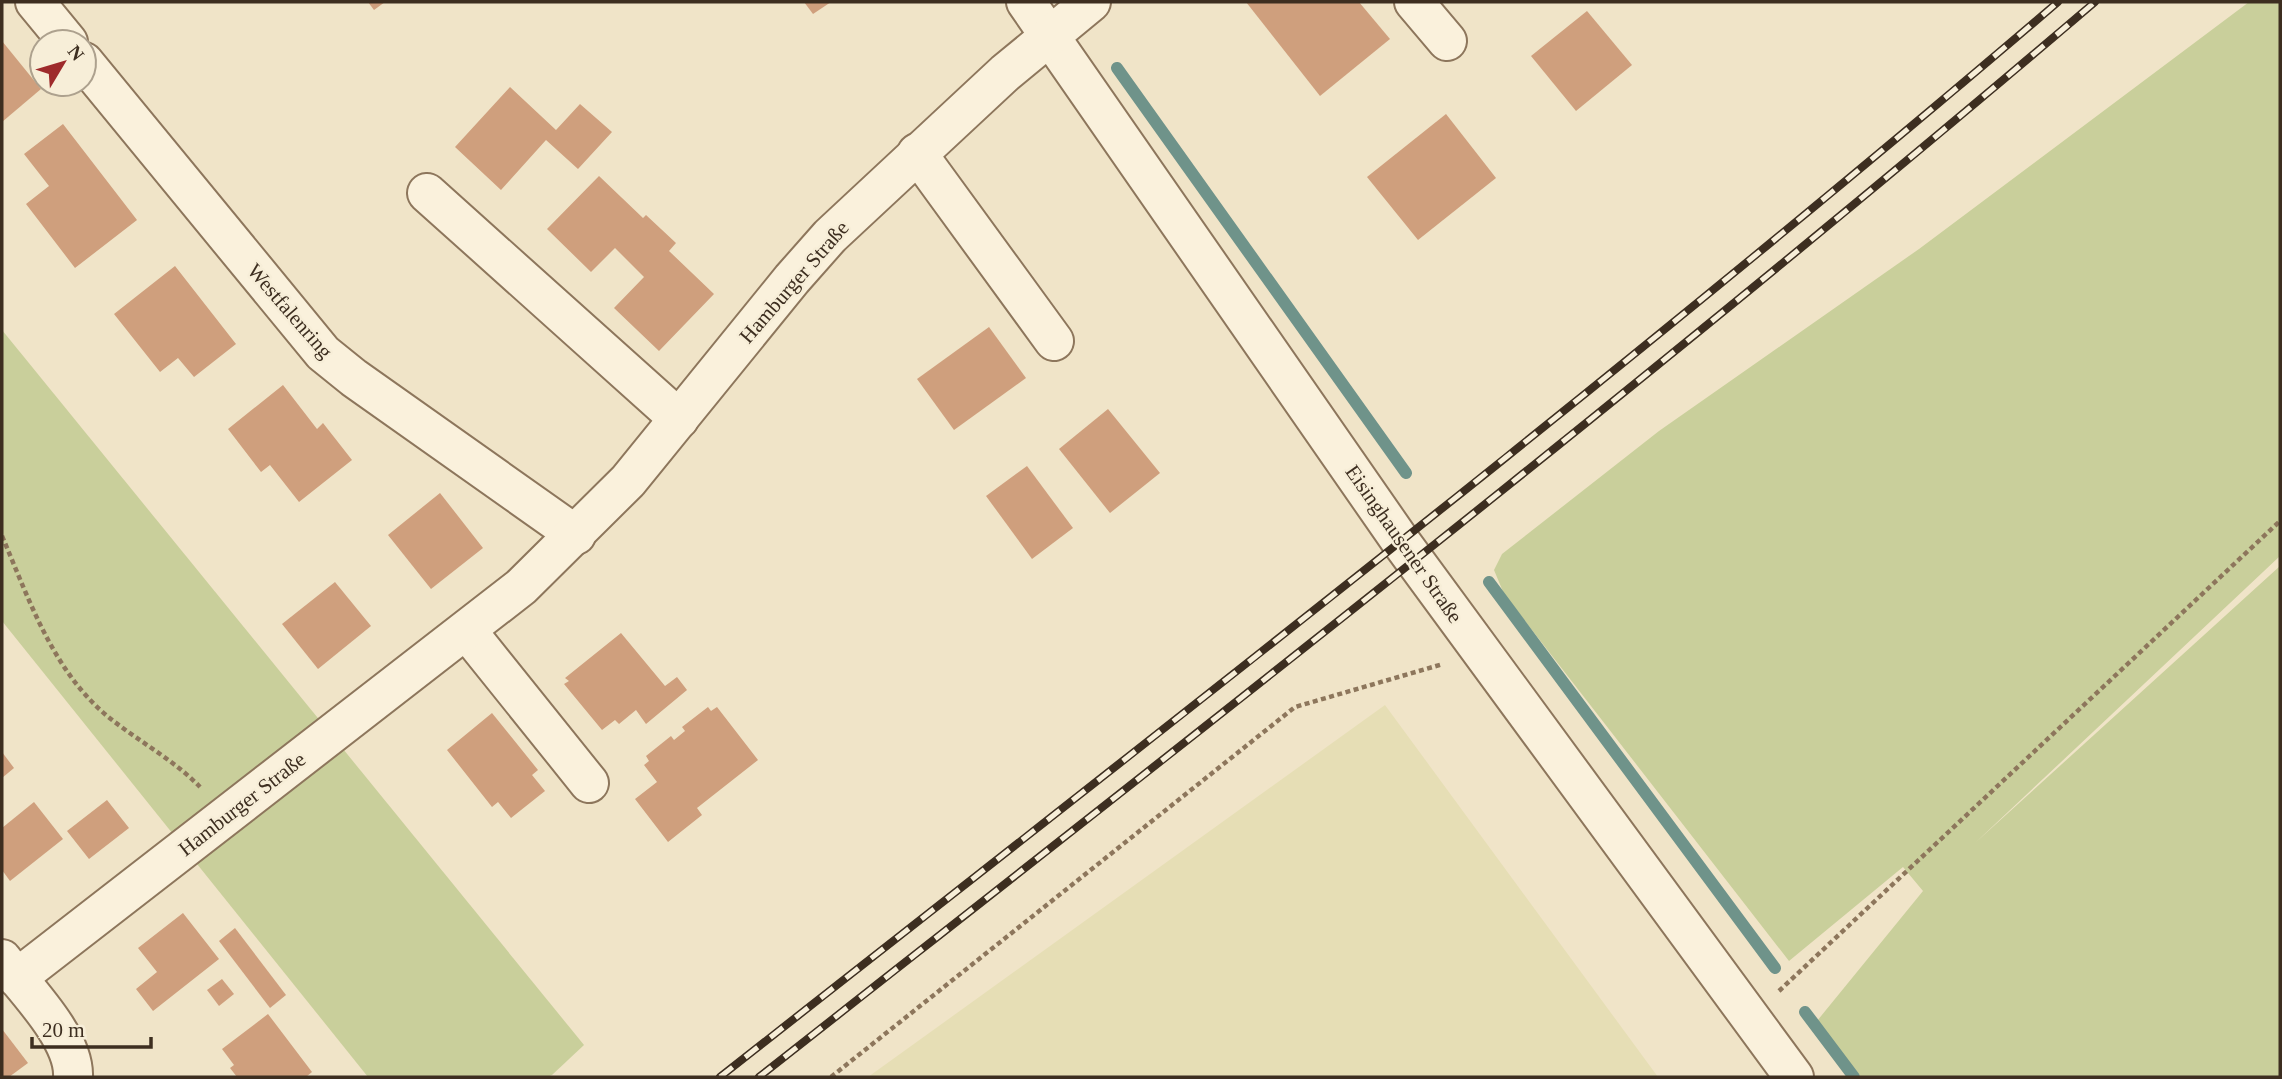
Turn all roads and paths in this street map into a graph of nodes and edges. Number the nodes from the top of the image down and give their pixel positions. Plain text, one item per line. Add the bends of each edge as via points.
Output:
1 (35, 2) edge
2 (1027, 2) edge
3 (1091, 2) edge
4 (1414, 2) edge
5 (56, 28) edge
6 (1050, 35) junction
7 (1447, 41) dead end
8 (98, 79) edge
9 (917, 153) junction
10 (427, 193) dead end
11 (1054, 341) dead end
12 (679, 419) junction
13 (2280, 521) edge
14 (576, 535) junction
15 (2, 536) edge
16 (467, 631) junction
17 (1447, 663) dead end
18 (589, 783) dead end
19 (225, 817) junction
20 (9, 968) edge
21 (1750, 1018) junction
22 (73, 1077) edge
23 (831, 1077) edge
24 (1794, 1077) edge

1 - 5 street
2 - 6 street, Eisinghausener Straße
3 - 6 street, Hamburger Straße
4 - 7 street
6 - 9 street, Hamburger Straße
6 - 21 street, Eisinghausener Straße via 1401,542
8 - 14 street, Westfalenring via 323,353
9 - 11 street
9 - 12 street, Hamburger Straße via 792,279
10 - 12 street
12 - 14 street, Hamburger Straße
13 - 21 path
14 - 16 street, Hamburger Straße
15 - 19 path via 34,617 78,686 104,714 194,780
16 - 18 street
16 - 19 street, Hamburger Straße
17 - 23 path via 1295,707
19 - 20 street, Hamburger Straße
20 - 22 street via 61,1035 70,1052
21 - 24 street, Eisinghausener Straße

